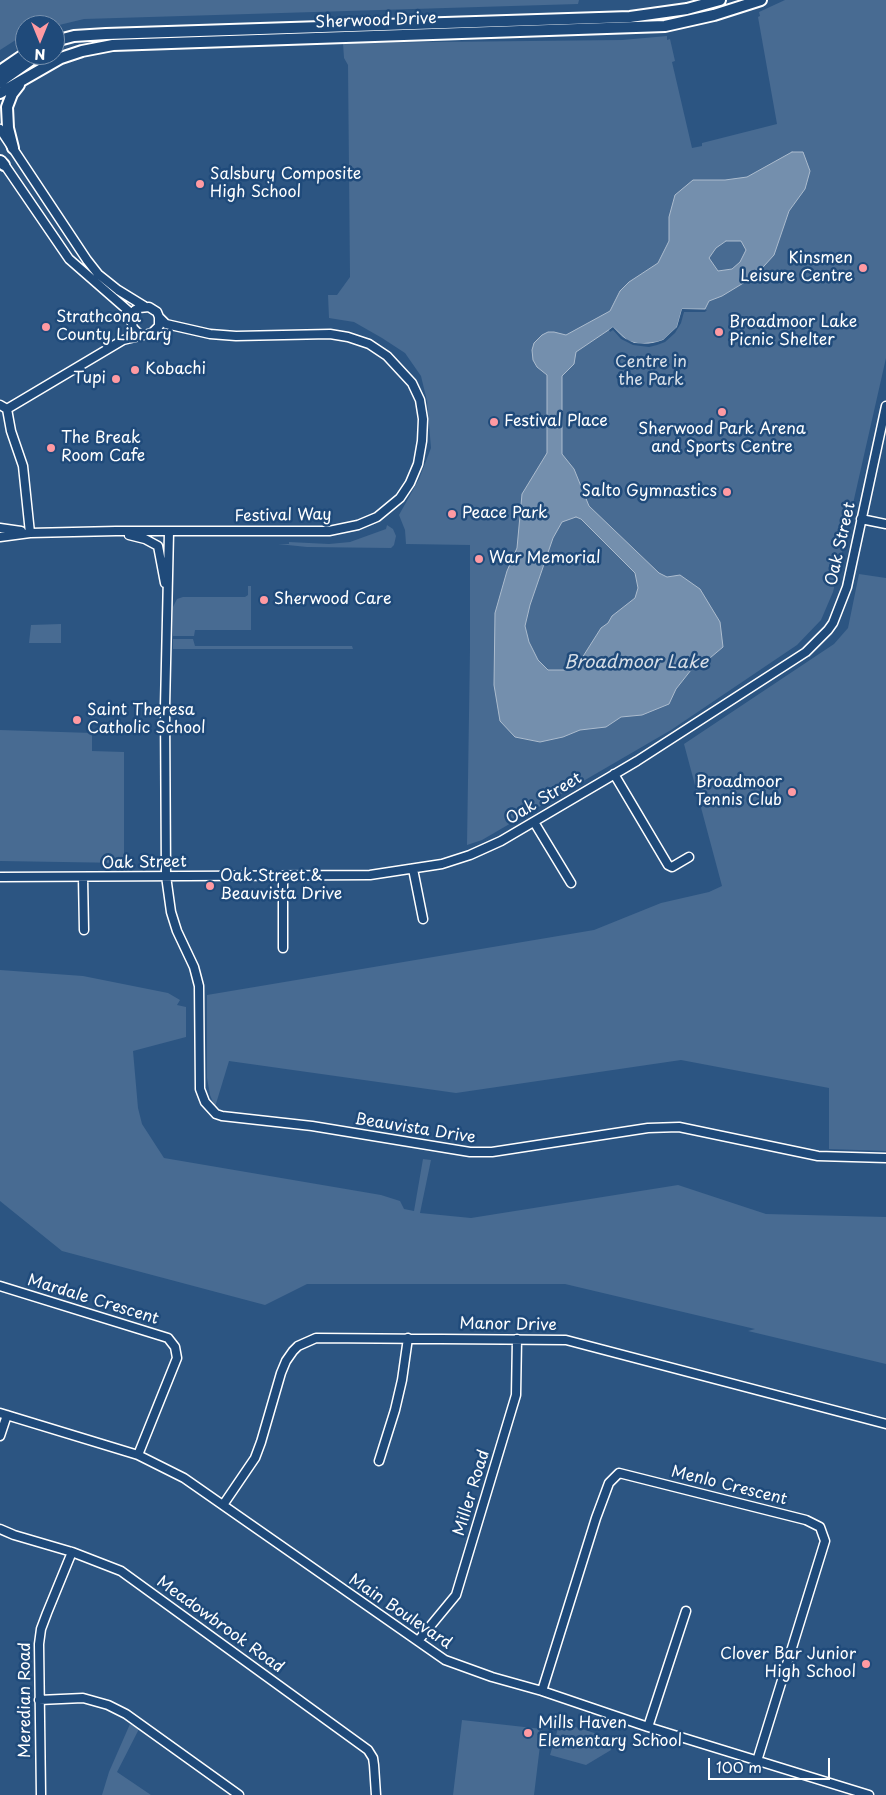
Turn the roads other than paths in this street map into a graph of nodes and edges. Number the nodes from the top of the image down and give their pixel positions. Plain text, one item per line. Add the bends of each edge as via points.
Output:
1 (720, 0) edge
2 (761, 0) edge
3 (65, 38) edge
4 (15, 58) edge
5 (15, 61) edge
6 (0, 62) edge
7 (24, 65) edge
8 (0, 71) edge
9 (24, 78) junction
10 (0, 82) edge
11 (0, 93) edge
12 (0, 129) edge
13 (13, 148) junction
14 (1, 161) edge
15 (144, 306) junction
16 (132, 314) junction
17 (159, 316) junction
18 (131, 323) junction
19 (143, 335) junction
20 (123, 340) junction
21 (886, 406) edge
22 (3, 407) edge
23 (861, 519) junction
24 (886, 524) edge
25 (0, 528) edge
26 (116, 531) junction
27 (169, 532) junction
28 (30, 533) junction
29 (0, 537) edge
30 (167, 592) junction
31 (614, 774) junction
32 (534, 822) junction
33 (689, 858) dead end
34 (413, 869) junction
35 (166, 876) junction
36 (283, 876) junction
37 (0, 877) edge
38 (83, 877) junction
39 (571, 883) dead end
40 (423, 918) dead end
41 (84, 930) dead end
42 (283, 948) dead end
43 (886, 1158) edge
44 (1, 1284) edge
45 (408, 1338) junction
46 (517, 1339) junction
47 (4, 1414) edge
48 (886, 1424) edge
49 (0, 1436) edge
50 (138, 1455) junction
51 (379, 1461) dead end
52 (223, 1505) junction
53 (0, 1529) edge
54 (72, 1552) junction
55 (686, 1611) dead end
56 (418, 1641) junction
57 (542, 1691) junction
58 (39, 1700) junction
59 (648, 1727) junction
60 (757, 1761) junction
61 (40, 1795) edge
62 (239, 1795) edge
63 (376, 1795) edge
64 (869, 1795) edge

1 - 3 main road, Sherwood Drive via 687,10 630,17 106,34
2 - 9 main road, Sherwood Drive via 665,26 112,45 61,58
4 - 6 main road
5 - 8 main road
7 - 10 main road
9 - 11 main road, Sherwood Drive
9 - 13 main road via 7,107
12 - 13 street
13 - 15 street via 98,274
14 - 16 street via 70,260
15 - 16 street
15 - 17 street
16 - 18 street
17 - 19 street via 156,330
17 - 27 street, Festival Way via 166,324 210,334 330,334 369,344 399,366 412,383 422,409 418,464 400,498 377,517 329,531
18 - 19 street via 135,331
18 - 20 street
19 - 20 street
20 - 22 street
21 - 23 street, Oak Street
22 - 28 street via 23,466
23 - 24 street
23 - 31 street, Oak Street via 847,588 828,630 806,652
25 - 28 street, Festival Way
26 - 27 street, Festival Way
26 - 28 street, Festival Way
26 - 30 street via 146,539 158,546
27 - 30 street
28 - 29 street, Festival Way
30 - 35 street, Beauvista Drive
31 - 32 street, Oak Street
31 - 33 street via 668,865 672,867
32 - 34 street, Oak Street via 470,855
32 - 39 street
34 - 36 street, Oak Street via 370,875
34 - 40 street
35 - 36 street, Oak Street
35 - 38 street, Oak Street
35 - 43 street, Beauvista Drive via 171,912 199,986 199,1080 202,1097 222,1116 312,1126 470,1152 492,1152 648,1128 679,1127 818,1156
36 - 42 street
37 - 38 street, Oak Street
38 - 41 street
44 - 50 street, Mardale Crescent via 168,1338 175,1347 177,1358
45 - 46 street, Manor Drive
45 - 51 street via 399,1395
45 - 52 street, Manor Drive via 316,1338 298,1346 281,1373 255,1458
46 - 48 street, Manor Drive via 566,1340
46 - 56 street, Miller Road via 516,1395 456,1595
47 - 49 street
47 - 50 street, Main Boulevard
50 - 52 street, Main Boulevard via 184,1478
52 - 56 street, Main Boulevard
53 - 54 street, Meadowbrook Road
54 - 58 street, Meredian Road via 41,1629
54 - 63 street, Meadowbrook Road via 121,1571 363,1746 373,1758
55 - 59 street
56 - 57 street, Main Boulevard via 454,1664
57 - 59 street, Main Boulevard
57 - 60 street, Menlo Crescent via 596,1518 609,1483 619,1473 806,1520 820,1527 825,1541
58 - 61 street, Meredian Road
58 - 62 street via 83,1698 108,1705 126,1714
59 - 60 street, Main Boulevard
60 - 64 street, Main Boulevard

